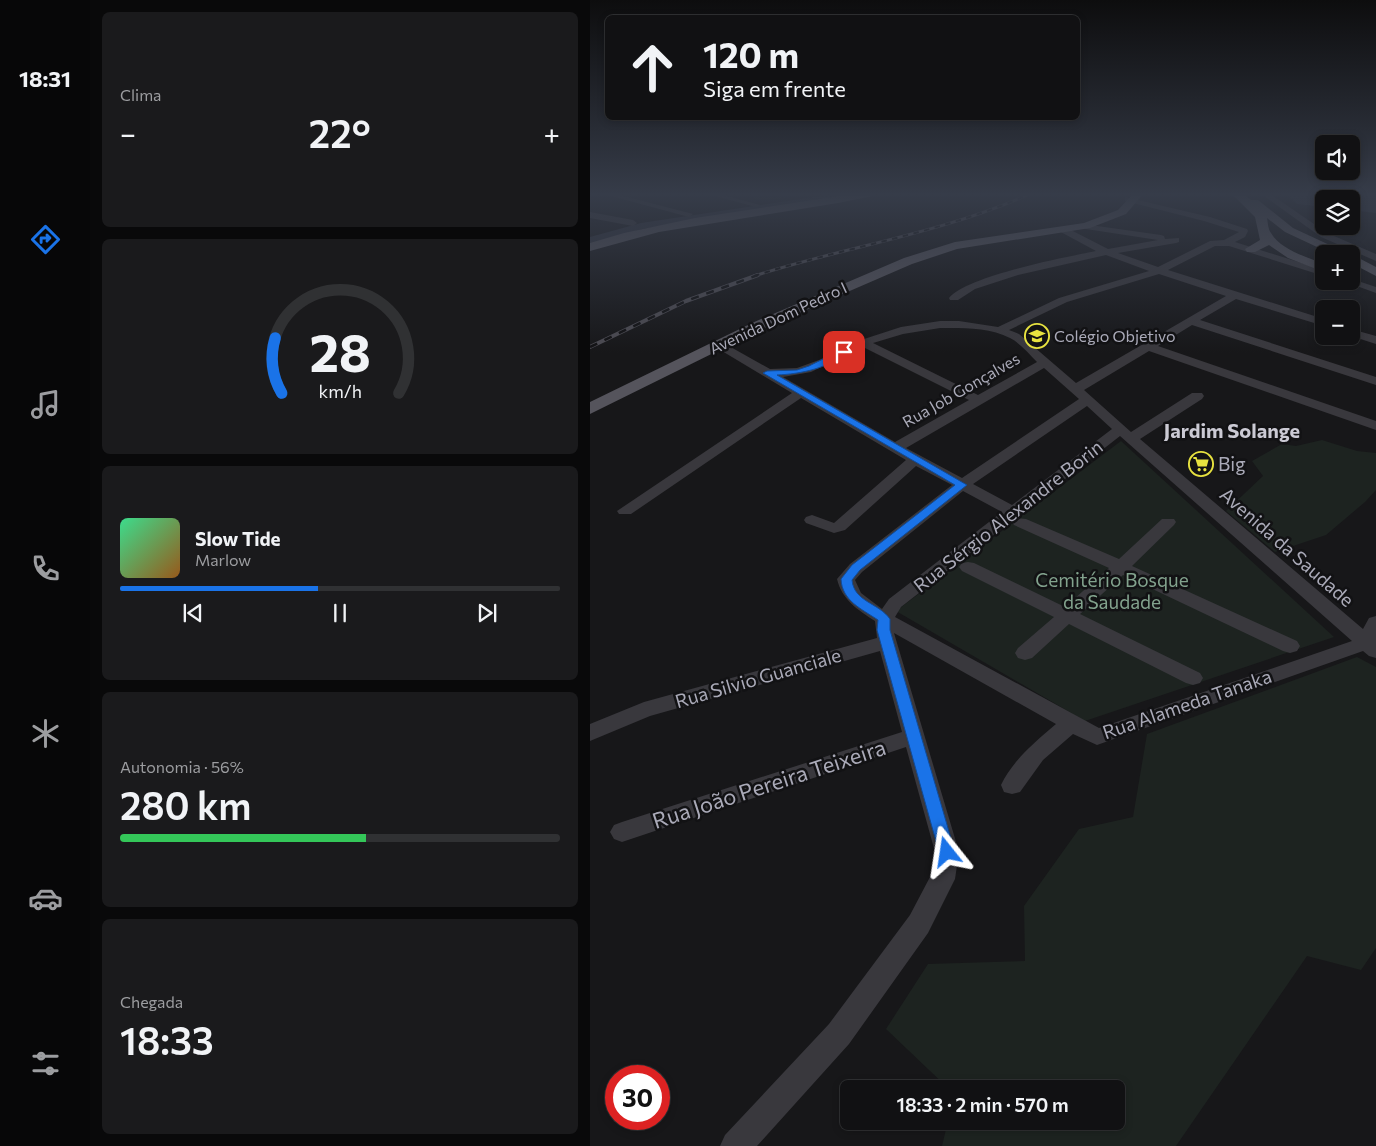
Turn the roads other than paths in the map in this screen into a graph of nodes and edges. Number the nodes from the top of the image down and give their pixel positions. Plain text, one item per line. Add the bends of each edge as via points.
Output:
1 (950, 246) edge
2 (957, 246) edge
3 (1096, 246) edge
4 (1146, 246) edge
5 (1206, 246) edge
6 (1242, 246) edge
7 (1256, 246) edge
8 (1282, 246) edge
9 (1350, 246) edge
10 (1251, 249) junction
11 (1107, 252) junction
12 (1376, 258) edge
13 (1360, 264) edge
14 (1315, 266) edge
15 (1315, 268) edge
16 (1159, 271) junction
17 (1376, 272) edge
18 (1360, 279) edge
19 (1376, 283) edge
20 (1360, 285) edge
21 (1376, 290) edge
22 (1235, 295) junction
23 (954, 298) dead end
24 (1315, 320) edge
25 (1190, 321) junction
26 (1000, 330) junction
27 (1360, 335) edge
28 (1376, 340) edge
29 (863, 343) junction
30 (1147, 346) junction
31 (720, 348) junction
32 (1045, 362) junction
33 (767, 373) junction
34 (1376, 380) edge
35 (1076, 389) junction
36 (800, 393) junction
37 (1197, 396) dead end
38 (979, 400) junction
39 (1087, 400) junction
40 (590, 407) edge
41 (1376, 426) edge
42 (1126, 434) junction
43 (895, 448) junction
44 (916, 460) junction
45 (962, 485) junction
46 (626, 511) dead end
47 (1016, 517) junction
48 (812, 520) dead end
49 (1168, 522) dead end
50 (968, 567) dead end
51 (1121, 567) junction
52 (890, 611) junction
53 (1067, 615) junction
54 (1376, 622) edge
55 (887, 642) junction
56 (1290, 646) dead end
57 (1370, 647) edge
58 (1025, 654) dead end
59 (1193, 678) dead end
60 (1072, 723) junction
61 (590, 733) edge
62 (915, 736) junction
63 (1012, 786) dead end
64 (622, 832) dead end
65 (736, 1146) edge

1 - 31 main road, Avenida Dom Pedro I via 930,251 775,314
2 - 31 main road, Avenida Dom Pedro I via 929,253 871,276 737,336
3 - 11 street
4 - 11 street
5 - 16 street
6 - 10 street
7 - 10 main road
8 - 14 main road
9 - 12 street
10 - 15 street
11 - 16 street
11 - 23 street via 1011,274 967,289
13 - 17 main road
16 - 22 street
16 - 26 street via 1063,300
18 - 19 main road
20 - 21 street
22 - 24 street
22 - 25 street
25 - 30 street
25 - 34 street
26 - 29 street, Avenida da Saudade via 964,325 925,326
26 - 32 street, Avenida da Saudade via 1015,336
27 - 28 street
29 - 33 street, Avenida da Saudade via 812,368
29 - 38 street
30 - 35 street
30 - 41 street
31 - 33 street
31 - 40 main road, Avenida Dom Pedro I
32 - 35 street, Avenida da Saudade
32 - 38 street, Rua Job Gonçalves
33 - 36 street
35 - 39 street, Avenida da Saudade
36 - 43 street
36 - 46 street
37 - 42 street, Rua Sérgio Alexandre Borin
38 - 43 street, Rua Job Gonçalves
39 - 42 street, Avenida da Saudade
39 - 45 street
42 - 47 street, Rua Sérgio Alexandre Borin
42 - 57 street, Avenida da Saudade
43 - 44 street
44 - 45 street
44 - 48 street via 839,527
45 - 47 street
45 - 52 street, Rua Alameda Tanaka via 846,579 847,590 858,600
47 - 51 street
47 - 52 street, Rua Sérgio Alexandre Borin
49 - 51 street
50 - 53 street
51 - 53 street
51 - 56 street
52 - 55 street via 884,630
52 - 60 street, Rua Alameda Tanaka
53 - 58 street
53 - 59 street
54 - 57 street
55 - 61 street, Rua Silvio Guanciale via 644,710
55 - 62 street
57 - 60 street, Rua Alameda Tanaka via 1097,737
60 - 63 street via 1035,754
62 - 64 street, Rua João Pereira Teixeira
62 - 65 street via 947,852 942,879 919,924 839,1034

